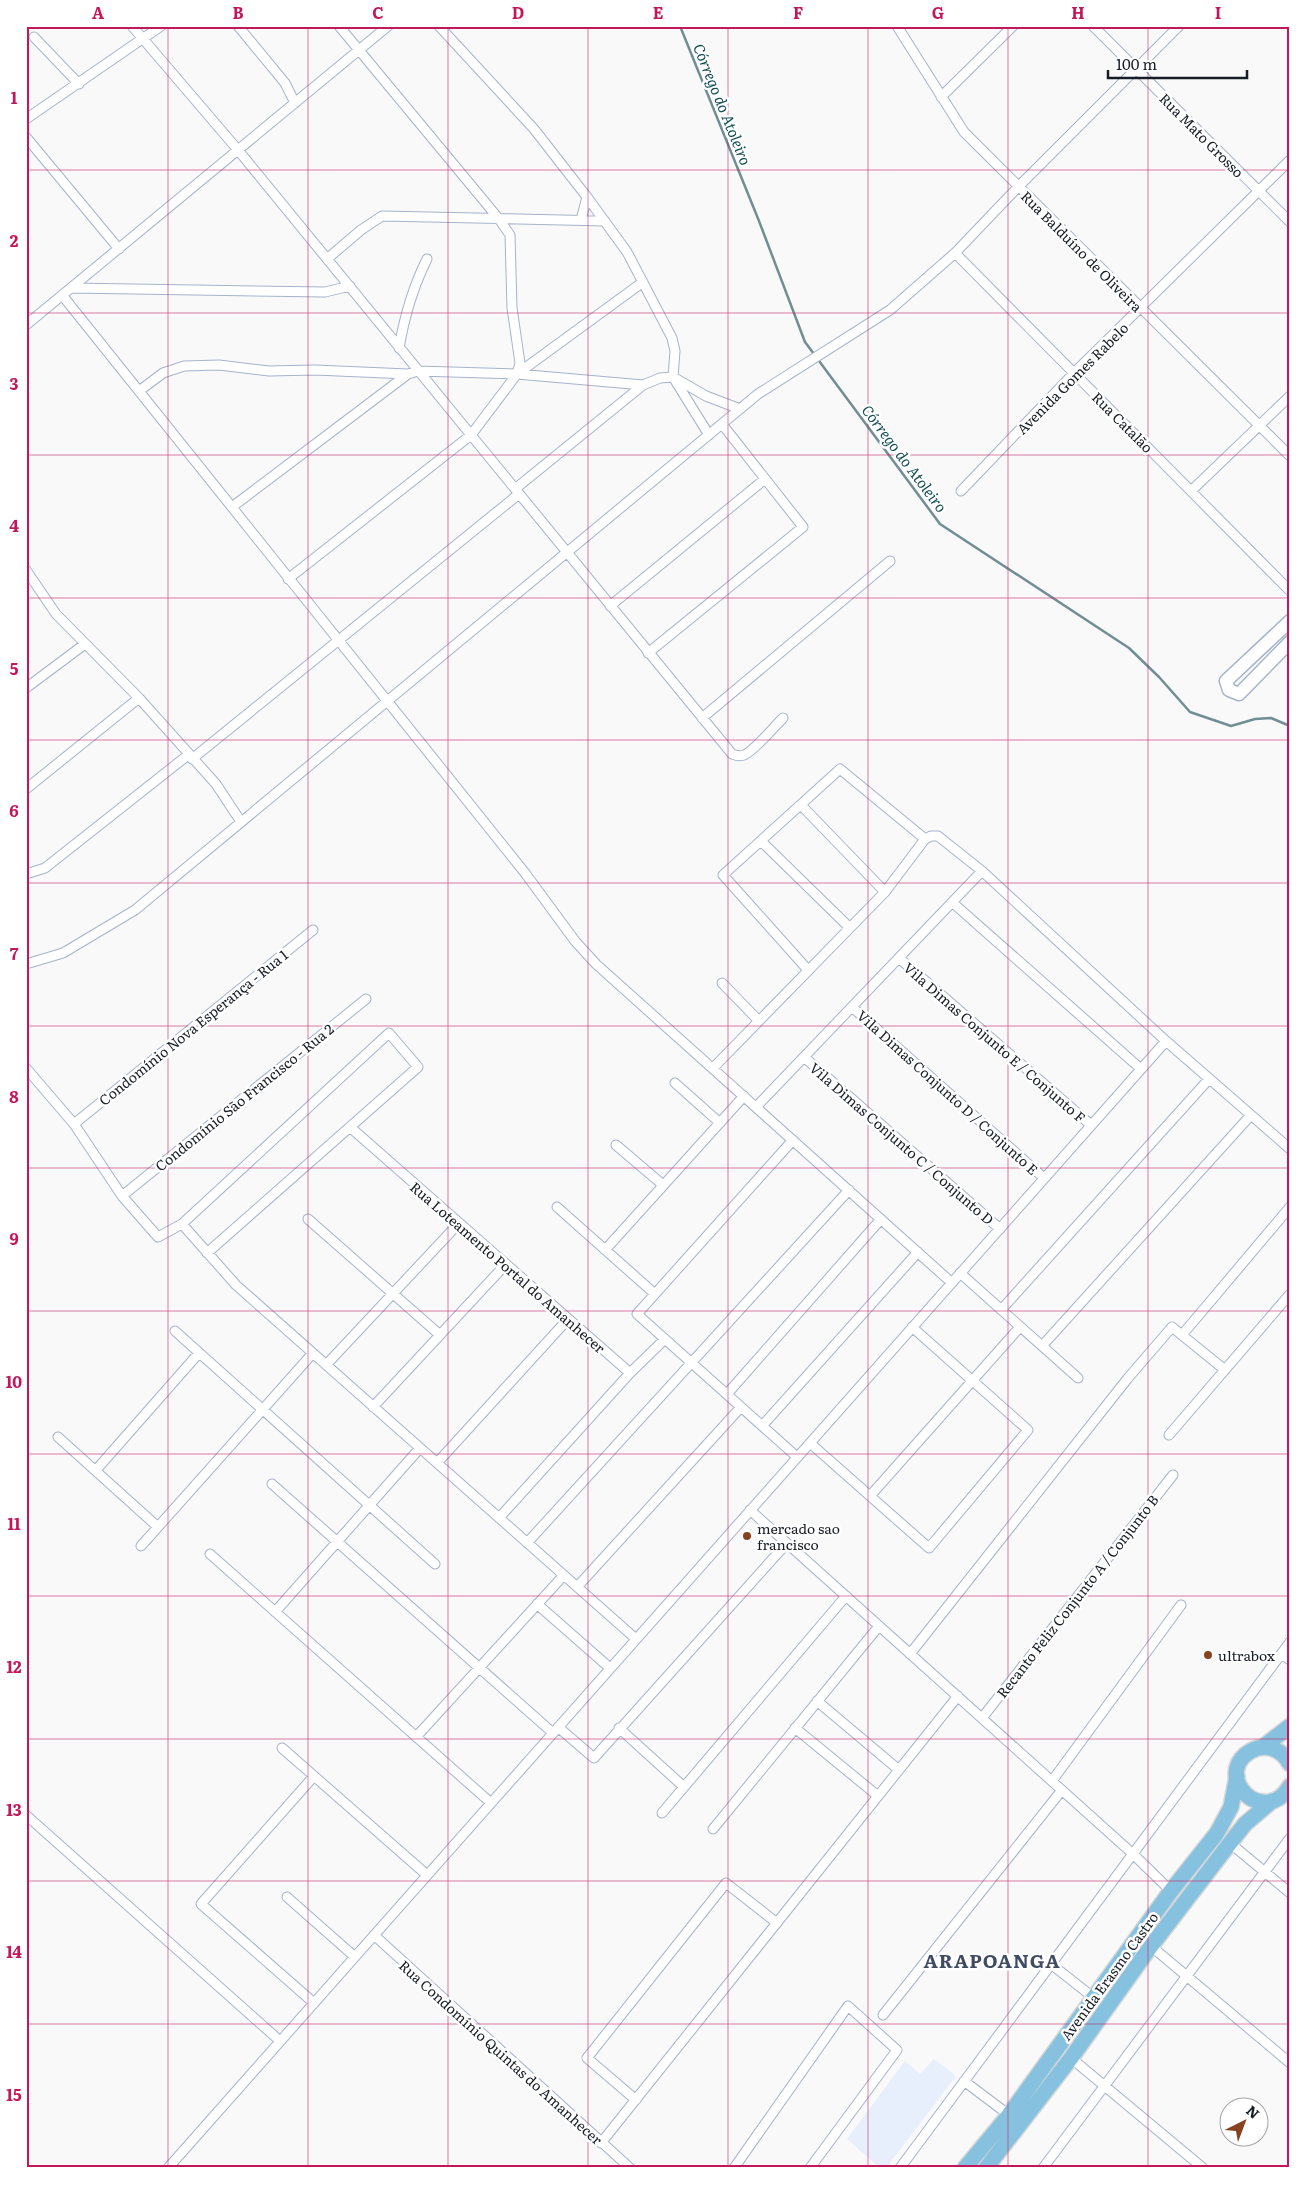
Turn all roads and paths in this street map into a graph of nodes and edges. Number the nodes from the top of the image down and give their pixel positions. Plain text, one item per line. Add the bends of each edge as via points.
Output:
1 (132, 26) edge
2 (161, 26) edge
3 (238, 26) edge
4 (339, 26) edge
5 (388, 26) edge
6 (438, 26) edge
7 (897, 26) edge
8 (1013, 26) edge
9 (1093, 26) edge
10 (1179, 26) edge
11 (34, 37) dead end
12 (144, 40) junction
13 (359, 50) junction
14 (1136, 70) junction
15 (79, 84) junction
16 (941, 97) junction
17 (295, 103) junction
18 (26, 119) edge
19 (26, 137) edge
20 (238, 150) junction
21 (1290, 160) edge
22 (1018, 187) junction
23 (1258, 191) junction
24 (587, 197) junction
25 (500, 219) junction
26 (581, 220) junction
27 (605, 222) junction
28 (1290, 222) edge
29 (119, 249) junction
30 (955, 253) junction
31 (327, 259) junction
32 (427, 259) dead end
33 (642, 282) junction
34 (350, 286) junction
35 (71, 288) junction
36 (62, 296) junction
37 (1141, 309) junction
38 (26, 325) edge
39 (400, 348) junction
40 (418, 371) junction
41 (1074, 373) junction
42 (408, 374) junction
43 (517, 374) junction
44 (672, 377) junction
45 (643, 385) junction
46 (139, 391) junction
47 (1290, 396) edge
48 (740, 409) junction
49 (722, 424) junction
50 (1260, 426) junction
51 (709, 434) junction
52 (472, 435) junction
53 (1290, 456) edge
54 (765, 479) junction
55 (961, 491) dead end
56 (1191, 491) junction
57 (517, 492) junction
58 (232, 507) junction
59 (566, 553) junction
60 (890, 561) dead end
61 (26, 570) edge
62 (288, 579) junction
63 (30, 584) edge
64 (1290, 591) edge
65 (610, 606) junction
66 (1290, 621) edge
67 (338, 641) junction
68 (1290, 642) edge
69 (85, 644) junction
70 (648, 653) junction
71 (26, 688) edge
72 (139, 698) junction
73 (386, 702) junction
74 (702, 718) junction
75 (783, 718) dead end
76 (190, 757) junction
77 (26, 789) edge
78 (801, 805) junction
79 (241, 822) junction
80 (925, 839) junction
81 (761, 841) junction
82 (982, 871) junction
83 (26, 874) edge
84 (885, 892) junction
85 (953, 903) junction
86 (850, 928) junction
87 (313, 930) dead end
88 (899, 958) junction
89 (26, 964) edge
90 (808, 970) junction
91 (722, 983) dead end
92 (366, 999) dead end
93 (852, 1007) junction
94 (759, 1021) junction
95 (1166, 1041) junction
96 (804, 1057) junction
97 (26, 1068) edge
98 (713, 1068) junction
99 (1141, 1069) junction
100 (1209, 1079) junction
101 (675, 1083) dead end
102 (744, 1096) junction
103 (756, 1107) junction
104 (1251, 1114) junction
105 (720, 1123) junction
106 (74, 1124) junction
107 (1091, 1125) junction
108 (350, 1127) junction
109 (793, 1140) junction
110 (616, 1145) dead end
111 (1290, 1149) edge
112 (1044, 1178) junction
113 (663, 1185) junction
114 (849, 1190) junction
115 (122, 1196) junction
116 (557, 1206) dead end
117 (1290, 1207) edge
118 (308, 1219) dead end
119 (881, 1219) junction
120 (182, 1224) junction
121 (459, 1224) junction
122 (1000, 1229) junction
123 (605, 1250) junction
124 (918, 1252) junction
125 (207, 1253) junction
126 (506, 1264) junction
127 (960, 1273) junction
128 (952, 1283) junction
129 (393, 1294) junction
130 (655, 1294) junction
131 (1290, 1294) edge
132 (1001, 1310) junction
133 (568, 1319) junction
134 (1020, 1327) junction
135 (912, 1328) junction
136 (175, 1331) dead end
137 (1182, 1335) junction
138 (440, 1336) junction
139 (665, 1339) junction
140 (1042, 1346) junction
141 (199, 1353) junction
142 (313, 1353) junction
143 (693, 1364) junction
144 (326, 1365) junction
145 (1225, 1370) junction
146 (630, 1374) junction
147 (1078, 1378) dead end
148 (972, 1380) junction
149 (727, 1394) junction
150 (373, 1407) junction
151 (741, 1407) junction
152 (262, 1408) junction
153 (762, 1426) junction
154 (1169, 1435) dead end
155 (58, 1437) dead end
156 (810, 1443) junction
157 (420, 1448) junction
158 (797, 1457) junction
159 (437, 1463) junction
160 (96, 1470) junction
161 (1173, 1475) dead end
162 (272, 1484) dead end
163 (870, 1496) junction
164 (370, 1504) junction
165 (750, 1510) junction
166 (499, 1518) junction
167 (158, 1526) junction
168 (337, 1542) junction
169 (786, 1542) junction
170 (527, 1543) junction
171 (141, 1546) dead end
172 (210, 1554) dead end
173 (435, 1564) dead end
174 (564, 1575) junction
175 (577, 1587) junction
176 (846, 1596) junction
177 (537, 1604) junction
178 (1180, 1605) dead end
179 (275, 1612) junction
180 (879, 1626) junction
181 (636, 1639) junction
182 (1290, 1642) edge
183 (910, 1654) junction
184 (1281, 1654) junction
185 (1290, 1660) edge
186 (479, 1668) junction
187 (610, 1668) junction
188 (958, 1696) junction
189 (817, 1701) junction
190 (982, 1718) junction
191 (1290, 1726) edge
192 (619, 1728) junction
193 (795, 1728) junction
194 (556, 1730) junction
195 (416, 1737) junction
196 (1263, 1747) junction
197 (282, 1748) dead end
198 (1290, 1764) edge
199 (899, 1770) junction
200 (314, 1776) junction
201 (1237, 1776) junction
202 (1052, 1781) junction
203 (684, 1787) junction
204 (1062, 1790) junction
205 (1284, 1795) edge
206 (878, 1796) junction
207 (491, 1803) junction
208 (662, 1813) dead end
209 (26, 1815) edge
210 (713, 1829) dead end
211 (1290, 1838) edge
212 (1230, 1843) junction
213 (1133, 1854) junction
214 (1264, 1872) junction
215 (427, 1875) junction
216 (1171, 1891) junction
217 (1290, 1893) edge
218 (287, 1896) dead end
219 (777, 1923) junction
220 (374, 1935) junction
221 (1151, 1946) junction
222 (355, 1957) junction
223 (1051, 1964) junction
224 (1186, 1976) junction
225 (1094, 1998) junction
226 (314, 2003) junction
227 (884, 2015) dead end
228 (280, 2041) junction
229 (1071, 2058) junction
230 (1290, 2063) edge
231 (964, 2081) junction
232 (1104, 2086) junction
233 (636, 2100) junction
234 (1009, 2115) junction
235 (601, 2143) junction
236 (168, 2168) edge
237 (630, 2168) edge
238 (734, 2168) edge
239 (810, 2168) edge
240 (900, 2168) edge
241 (965, 2168) edge
242 (986, 2168) edge
243 (1043, 2168) edge
244 (1203, 2168) edge

1 - 12 street
2 - 12 street
3 - 17 street via 284,83
4 - 13 street
5 - 13 street
6 - 24 street via 534,129
7 - 16 street, Rua Balduíno de Oliveira
8 - 16 street
9 - 14 street, Rua Mato Grosso
10 - 14 street
11 - 15 street
12 - 15 street
12 - 20 street
13 - 17 street
13 - 25 street
14 - 22 street
14 - 23 street, Rua Mato Grosso
15 - 18 street
16 - 22 street, Rua Balduíno de Oliveira via 964,132
17 - 20 street
19 - 29 street
20 - 29 street
20 - 31 street
21 - 23 street, Avenida Gomes Rabelo
22 - 30 street
22 - 37 street, Rua Balduíno de Oliveira
23 - 28 street, Rua Mato Grosso
23 - 37 street, Avenida Gomes Rabelo
24 - 26 street
24 - 27 street
25 - 26 street
25 - 31 street via 382,216
25 - 43 street via 510,235 512,308 520,363
26 - 27 street
27 - 33 street via 627,252
29 - 35 street
30 - 41 street, Rua Catalão
30 - 48 street via 890,310 758,394
31 - 34 street
32 - 39 street via 402,329
33 - 43 street
33 - 44 street via 672,338 675,352
34 - 35 street via 325,292
34 - 39 street
35 - 36 street
36 - 38 street
36 - 46 street
37 - 41 street, Avenida Gomes Rabelo
37 - 50 street, Rua Balduíno de Oliveira
39 - 40 street
40 - 42 street
40 - 43 street
40 - 52 street
41 - 55 street, Avenida Gomes Rabelo
41 - 56 street, Rua Catalão
42 - 46 street via 184,366 163,373
42 - 58 street
43 - 45 street
43 - 52 street
44 - 45 street
44 - 48 street via 706,396
44 - 51 street
45 - 57 street
46 - 58 street
47 - 50 street
48 - 49 street
49 - 51 street
49 - 54 street
50 - 53 street, Rua Balduíno de Oliveira
50 - 56 street
51 - 59 street
52 - 57 street
52 - 62 street
54 - 65 street
54 - 70 street via 803,527
56 - 64 street, Rua Catalão
57 - 59 street
57 - 67 street
58 - 62 street
59 - 65 street
59 - 73 street
60 - 74 street
61 - 63 street
62 - 67 street
63 - 69 street
65 - 70 street
66 - 68 street via 1226,681 1229,690 1239,694
67 - 73 street
67 - 76 street
69 - 71 street
69 - 72 street
70 - 74 street
72 - 76 street
72 - 77 street
73 - 79 street
73 - 98 street via 575,941 596,964
74 - 75 street via 736,756 751,750
76 - 79 street via 216,784
76 - 83 street via 45,868
78 - 80 street via 840,769
78 - 81 street
78 - 84 street
79 - 89 street via 135,910 63,953
80 - 82 street via 938,836
80 - 84 street
81 - 86 street
81 - 90 street via 723,875
82 - 85 street
82 - 95 street
84 - 86 street
85 - 88 street
85 - 99 street
86 - 90 street
87 - 106 street, Condomínio Nova Esperança - Rua 1
88 - 93 street
88 - 107 street, Vila Dimas Conjunto E / Conjunto F
90 - 94 street
91 - 94 street
92 - 115 street, Condomínio São Francisco - Rua 2
93 - 96 street
93 - 112 street, Vila Dimas Conjunto D / Conjunto E
94 - 98 street
95 - 99 street
95 - 100 street
96 - 103 street
96 - 122 street, Vila Dimas Conjunto C / Conjunto D
97 - 106 street
98 - 102 street
99 - 107 street
100 - 104 street
100 - 132 street
101 - 105 street
102 - 103 street
102 - 105 street
103 - 109 street
104 - 111 street
104 - 140 street
105 - 113 street
106 - 115 street
107 - 112 street
108 - 120 street via 418,1067 389,1033
108 - 121 street, Rua Loteamento Portal do Amanhecer
108 - 125 street
109 - 114 street
109 - 130 street
110 - 113 street
112 - 122 street
113 - 123 street
114 - 119 street
114 - 143 street
115 - 120 street via 158,1237
116 - 123 street
117 - 137 street
118 - 129 street
119 - 124 street
119 - 149 street
120 - 125 street
121 - 126 street, Rua Loteamento Portal do Amanhecer
121 - 129 street
122 - 127 street
123 - 130 street
124 - 128 street
124 - 153 street
125 - 142 street via 236,1285
126 - 133 street, Rua Loteamento Portal do Amanhecer
126 - 138 street
127 - 128 street
127 - 132 street
128 - 135 street
129 - 138 street
129 - 144 street
130 - 139 street via 637,1314
131 - 145 street
132 - 134 street
133 - 146 street, Rua Loteamento Portal do Amanhecer
133 - 159 street
134 - 140 street
134 - 148 street
135 - 148 street
135 - 156 street
136 - 141 street
137 - 145 street
137 - 183 street via 1172,1327 1107,1404
138 - 150 street
139 - 143 street
139 - 146 street
140 - 147 street
141 - 152 street
141 - 160 street
142 - 144 street
142 - 152 street
143 - 149 street
143 - 170 street
144 - 150 street
145 - 154 street
146 - 166 street
148 - 163 street
148 - 163 street via 1028,1430 929,1548
149 - 151 street
150 - 157 street
151 - 153 street
151 - 175 street
152 - 164 street
152 - 167 street
153 - 158 street
155 - 160 street
156 - 158 street
156 - 163 street
157 - 159 street
157 - 164 street
158 - 165 street
159 - 166 street
160 - 167 street
161 - 190 street, Recanto Feliz Conjunto A / Conjunto B
162 - 168 street
164 - 168 street
164 - 173 street
165 - 169 street
165 - 181 street
166 - 170 street
167 - 171 street
168 - 179 street
168 - 186 street
169 - 176 street
169 - 192 street
170 - 174 street
172 - 179 street
174 - 175 street
174 - 177 street
175 - 181 street
176 - 180 street
176 - 203 street
177 - 186 street
177 - 187 street
178 - 202 street
179 - 195 street
180 - 183 street
180 - 189 street
181 - 187 street
182 - 184 street
183 - 188 street
184 - 185 street
184 - 213 street
186 - 194 street
186 - 195 street
187 - 194 street
188 - 190 street
188 - 199 street
189 - 193 street
189 - 199 street
190 - 202 street
191 - 196 main road
192 - 194 street via 594,1758
192 - 203 street
193 - 206 street
193 - 210 street
194 - 207 street
195 - 207 street
196 - 198 main road via 1274,1748
196 - 201 main road, Avenida Erasmo Castro via 1244,1756
197 - 200 street
199 - 206 street
200 - 215 street
200 - 226 street via 201,1904
201 - 205 main road via 1239,1786 1255,1801
201 - 216 main road, Avenida Erasmo Castro via 1231,1807 1218,1833
202 - 204 street
203 - 208 street
204 - 213 street
204 - 227 street
205 - 212 main road, Avenida Erasmo Castro via 1245,1824
206 - 219 street
207 - 215 street
209 - 228 street
211 - 214 street
212 - 214 street
212 - 221 main road, Avenida Erasmo Castro
213 - 216 street
213 - 223 street
214 - 217 street
214 - 224 street
215 - 220 street
216 - 225 main road, Avenida Erasmo Castro
218 - 222 street
219 - 233 street
219 - 233 street via 726,1883 587,2058
220 - 222 street
220 - 235 street, Rua Condomínio Quintas do Amanhecer
221 - 224 street
221 - 229 main road, Avenida Erasmo Castro
222 - 226 street
223 - 225 street
223 - 231 street
224 - 230 street
224 - 232 street
225 - 234 main road, Avenida Erasmo Castro
226 - 228 street
228 - 236 street
229 - 232 street
229 - 242 main road, Avenida Erasmo Castro
231 - 234 street
231 - 240 street
232 - 243 street
232 - 244 street
233 - 235 street
234 - 241 main road, Avenida Erasmo Castro
235 - 237 street, Rua Condomínio Quintas do Amanhecer
238 - 239 street via 848,2006 896,2050

